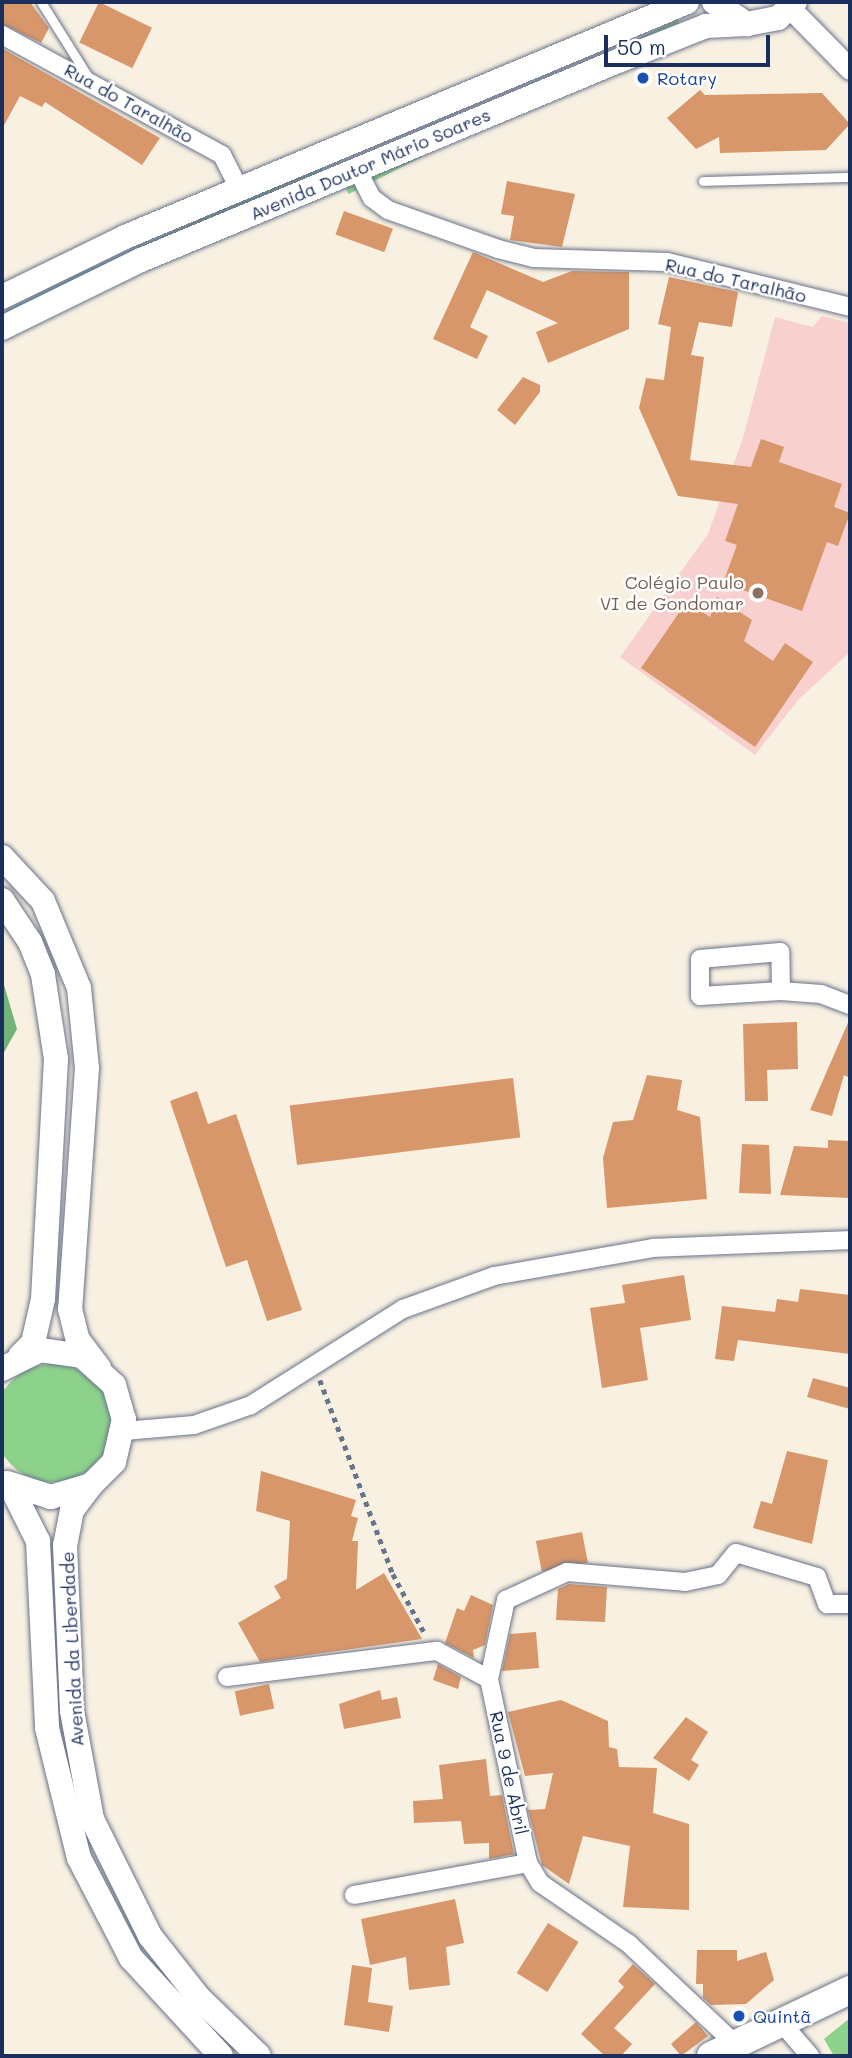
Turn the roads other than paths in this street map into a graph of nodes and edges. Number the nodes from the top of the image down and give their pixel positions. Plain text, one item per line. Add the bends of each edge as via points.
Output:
1 (41, 2) edge
2 (687, 2) edge
3 (714, 2) edge
4 (793, 5) edge
5 (747, 24) junction
6 (2, 35) edge
7 (850, 69) edge
8 (91, 82) junction
9 (357, 169) junction
10 (850, 177) edge
11 (703, 181) dead end
12 (239, 189) junction
13 (2, 297) edge
14 (850, 307) edge
15 (2, 328) edge
16 (2, 857) edge
17 (2, 900) edge
18 (781, 991) junction
19 (850, 1005) edge
20 (850, 1240) edge
21 (11, 1362) edge
22 (99, 1368) junction
23 (124, 1431) junction
24 (6, 1482) edge
25 (91, 1485) junction
26 (850, 1604) edge
27 (227, 1677) dead end
28 (489, 1679) junction
29 (528, 1863) junction
30 (354, 1895) dead end
31 (850, 1990) edge
32 (781, 2022) junction
33 (722, 2049) edge
34 (221, 2056) edge
35 (259, 2056) edge
36 (810, 2056) edge

1 - 8 lane
2 - 12 main road, Avenida Doutor Mário Soares
3 - 5 main road
4 - 5 main road, Avenida Doutor Mário Soares via 762,24
4 - 7 street
5 - 9 main road, Avenida Doutor Mário Soares via 706,26
6 - 8 street, Rua do Taralhão
8 - 12 street, Rua do Taralhão via 222,155
9 - 14 street, Rua do Taralhão via 372,198 388,210 498,249 533,258 667,262
9 - 15 main road, Avenida Doutor Mário Soares via 130,264
10 - 11 lane
12 - 13 main road, Avenida Doutor Mário Soares
16 - 22 main road via 43,901 79,988 87,1068 70,1309 78,1340
17 - 21 main road via 30,942 43,975 56,1059 43,1299 33,1343
18 - 18 street via 780,952 700,959 699,996
18 - 19 street via 821,994
20 - 23 street via 653,1248 494,1276 403,1309 315,1366 226,1415 194,1425
21 - 22 main road via 62,1350
22 - 23 main road via 120,1396
23 - 25 main road, Avenida da Liberdade via 114,1462
24 - 25 main road via 51,1497
24 - 34 main road via 38,1541 47,1728 79,1858 131,1958
25 - 35 main road, Avenida da Liberdade via 72,1510 65,1554 72,1711 92,1819 129,1904 157,1946
26 - 28 street via 827,1604 817,1577 736,1553 718,1575 685,1582 567,1572 506,1600
27 - 28 street via 437,1651
28 - 29 street, Rua 9 de Abril
29 - 30 street
29 - 33 street, Rua 9 de Abril via 540,1883 629,1944
31 - 32 main road
32 - 33 main road
32 - 36 street

